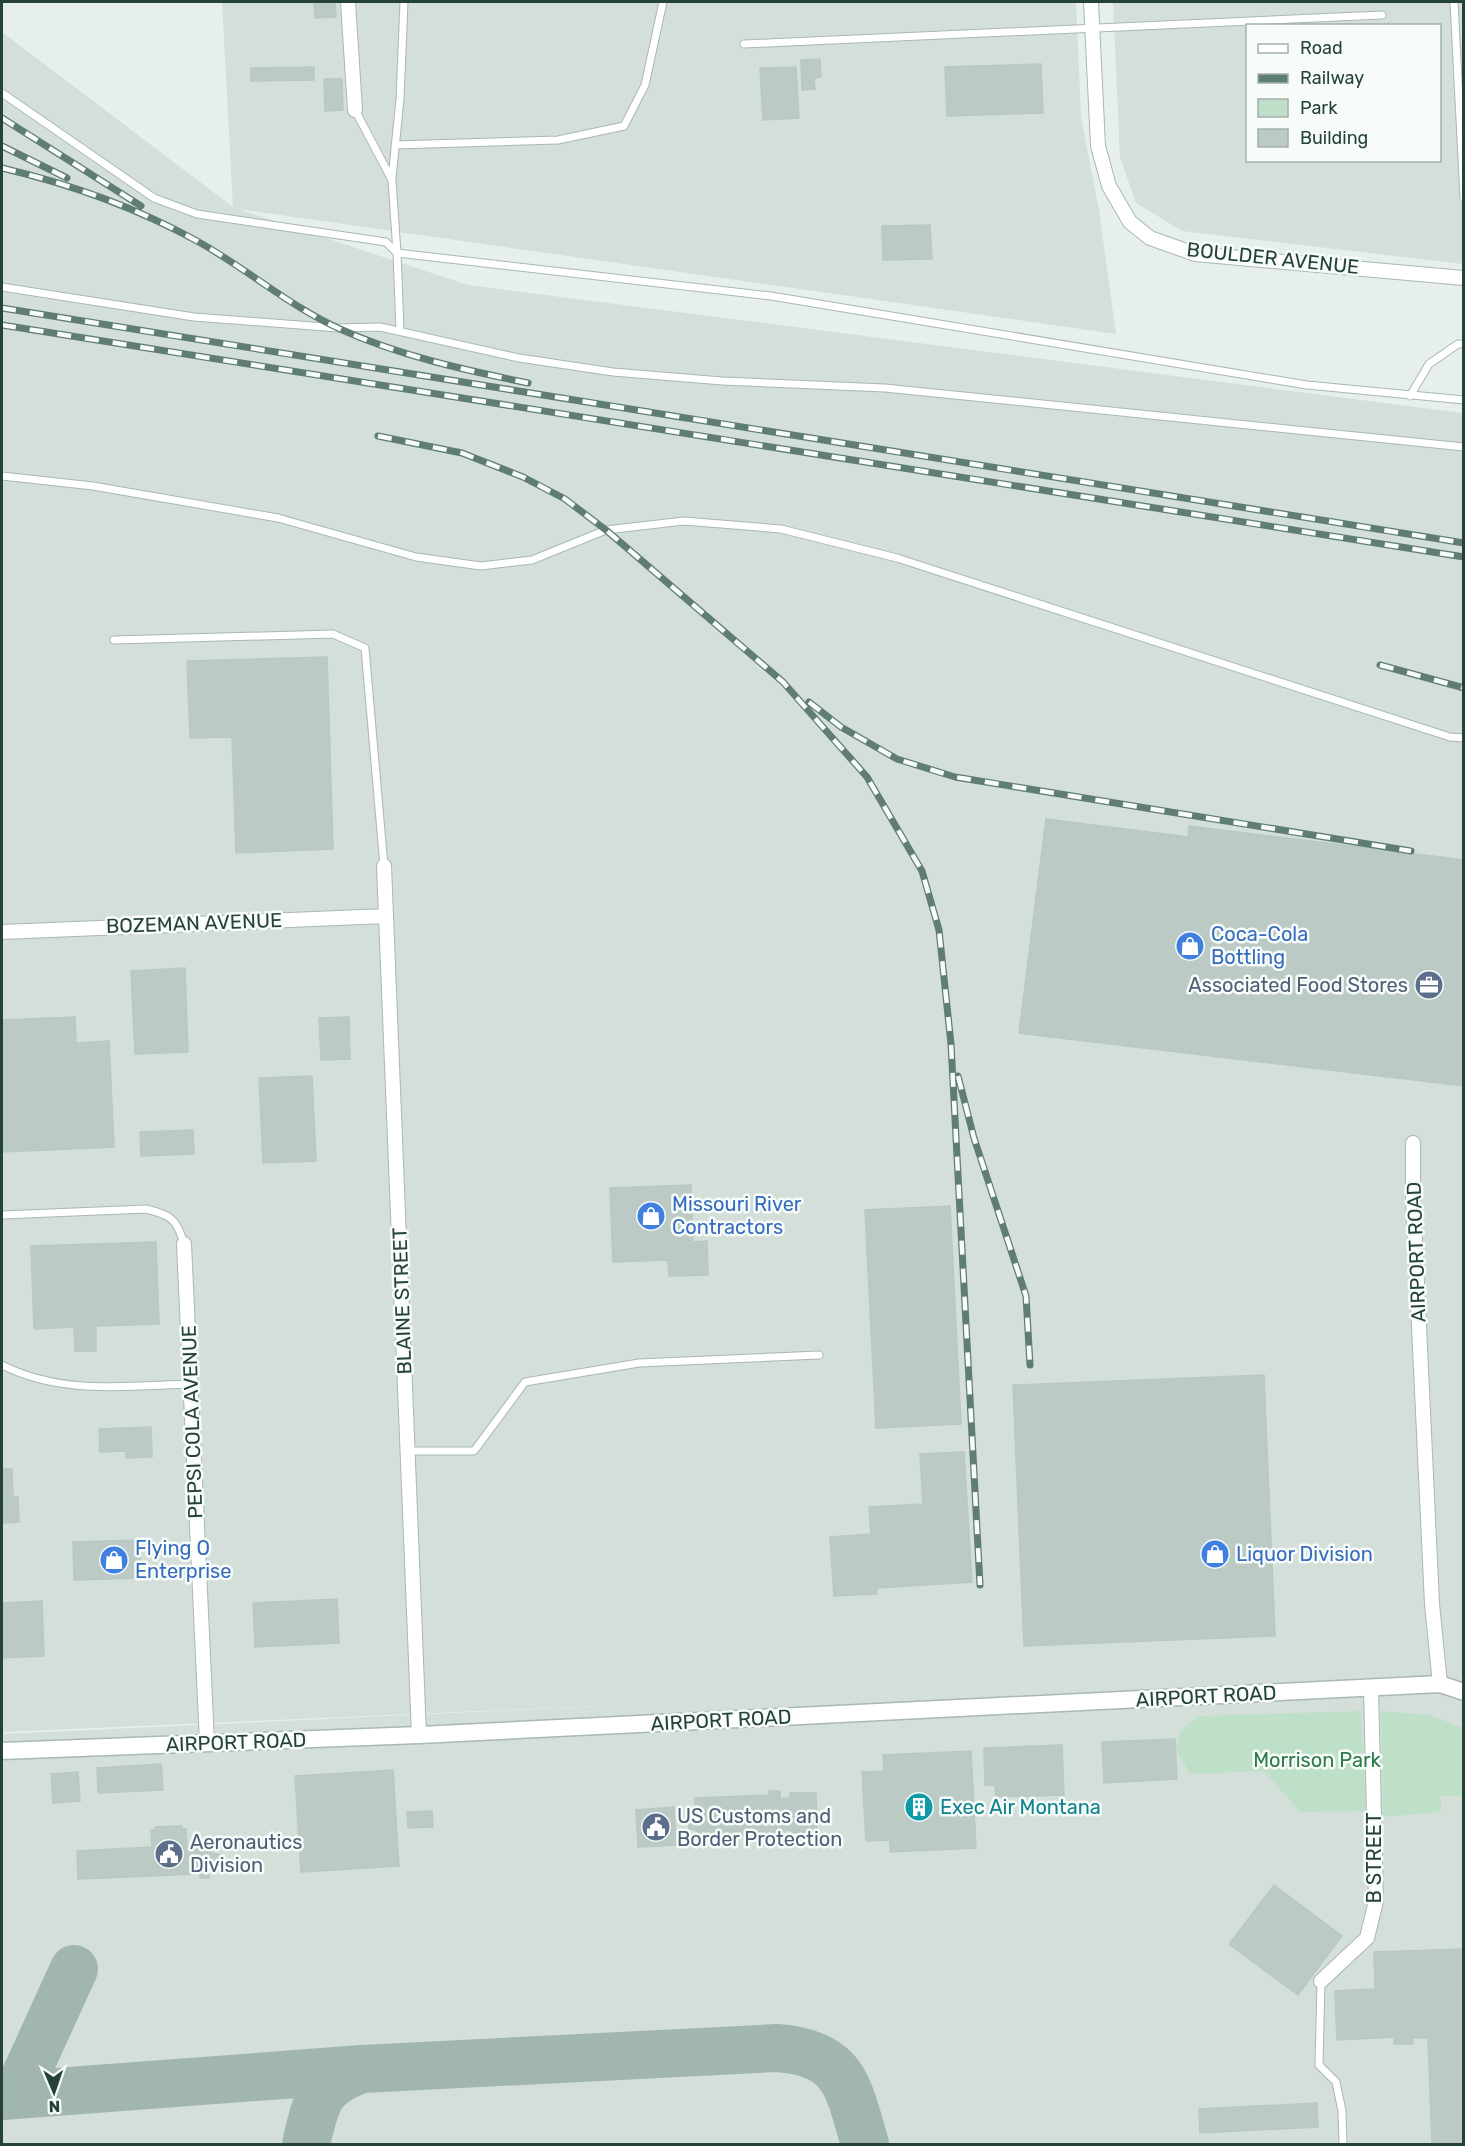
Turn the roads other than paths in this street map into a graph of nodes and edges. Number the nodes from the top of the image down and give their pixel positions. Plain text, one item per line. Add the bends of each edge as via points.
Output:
1 (348, 2) edge
2 (404, 2) edge
3 (663, 2) edge
4 (1090, 2) edge
5 (1454, 2) edge
6 (1382, 15) dead end
7 (1091, 28) junction
8 (744, 44) dead end
9 (2, 93) edge
10 (355, 110) joint
11 (395, 145) junction
12 (392, 180) junction
13 (1464, 198) edge
14 (397, 253) junction
15 (1464, 278) edge
16 (2, 287) edge
17 (400, 330) junction
18 (1463, 344) edge
19 (1410, 396) junction
20 (1464, 400) edge
21 (1464, 447) edge
22 (2, 476) edge
23 (114, 640) dead end
24 (1464, 738) edge
25 (384, 866) joint
26 (386, 916) junction
27 (2, 932) edge
28 (1413, 1143) dead end
29 (2, 1215) edge
30 (184, 1244) joint
31 (819, 1354) dead end
32 (2, 1365) edge
33 (190, 1384) junction
34 (408, 1450) junction
35 (1440, 1684) junction
36 (1371, 1688) junction
37 (1464, 1692) edge
38 (419, 1735) junction
39 (207, 1743) junction
40 (2, 1751) edge
41 (1322, 1981) joint
42 (1343, 2145) edge

1 - 10 street
2 - 11 lane
3 - 11 lane via 645,85 624,126 558,140
4 - 7 street, BOULDER AVENUE
5 - 13 lane
6 - 7 lane
7 - 8 lane
7 - 15 street, BOULDER AVENUE via 1098,146 1109,186 1130,222 1150,238 1195,254
9 - 14 lane via 154,198 197,214 386,242
10 - 12 lane
11 - 12 lane
12 - 14 lane
14 - 17 lane
14 - 19 lane via 771,296 1307,385
16 - 17 lane via 194,317
17 - 21 lane via 519,358 613,372 897,389
18 - 19 lane via 1429,364
19 - 20 lane
22 - 24 lane via 93,486 278,518 416,557 481,566 532,560 606,530 684,521 782,529 897,558 1450,737
23 - 25 lane via 333,634 365,648
25 - 26 street, BLAINE STREET
26 - 27 street, BOZEMAN AVENUE
26 - 34 street, BLAINE STREET
28 - 35 street, AIRPORT ROAD via 1431,1569
29 - 30 lane via 146,1209 166,1214 180,1227
30 - 33 street, PEPSI COLA AVENUE
31 - 34 lane via 639,1363 525,1382 474,1451
32 - 33 lane via 21,1375 83,1388
33 - 39 street, PEPSI COLA AVENUE
34 - 38 street, BLAINE STREET
35 - 36 street, AIRPORT ROAD
35 - 37 street, AIRPORT ROAD
36 - 38 street, AIRPORT ROAD
36 - 41 street, B STREET via 1376,1901 1367,1938
38 - 39 street, AIRPORT ROAD
39 - 40 street, AIRPORT ROAD
41 - 42 lane, B STREET via 1319,2065 1336,2082

